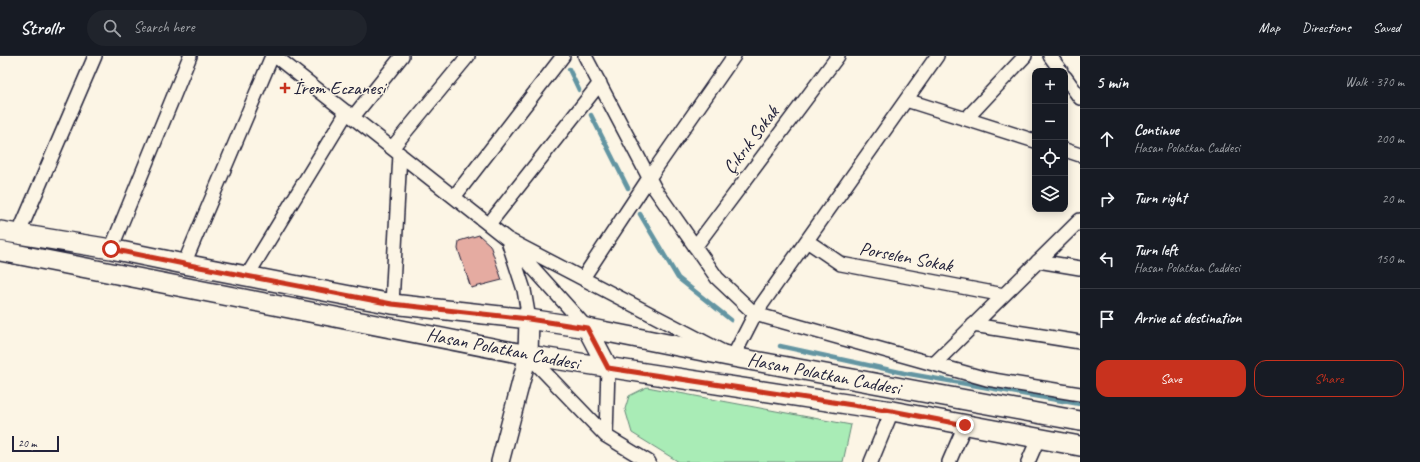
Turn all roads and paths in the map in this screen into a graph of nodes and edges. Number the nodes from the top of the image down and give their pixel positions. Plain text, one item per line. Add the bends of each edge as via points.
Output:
1 (95, 56) edge
2 (190, 56) edge
3 (274, 56) edge
4 (402, 56) edge
5 (468, 56) edge
6 (563, 56) edge
7 (585, 56) edge
8 (734, 56) edge
9 (838, 56) edge
10 (937, 56) edge
11 (1025, 56) edge
12 (1050, 56) edge
13 (1059, 68) edge
14 (1068, 81) edge
15 (600, 84) junction
16 (1080, 98) edge
17 (906, 100) junction
18 (350, 115) junction
19 (966, 119) junction
20 (1032, 140) edge
21 (396, 151) junction
22 (1068, 151) edge
23 (1080, 155) edge
24 (649, 178) junction
25 (454, 197) junction
26 (1080, 220) edge
27 (490, 224) junction
28 (9, 233) edge
29 (507, 239) junction
30 (807, 241) junction
31 (695, 246) junction
32 (111, 249) junction
33 (0, 251) edge
34 (1038, 261) junction
35 (184, 264) junction
36 (1080, 268) edge
37 (247, 276) junction
38 (584, 278) junction
39 (1004, 295) junction
40 (392, 304) junction
41 (755, 314) junction
42 (529, 319) junction
43 (973, 325) junction
44 (587, 328) junction
45 (1080, 342) edge
46 (528, 355) junction
47 (733, 357) junction
48 (934, 364) junction
49 (608, 368) junction
50 (1080, 394) edge
51 (892, 411) junction
52 (1080, 421) edge
53 (965, 425) junction
54 (606, 436) junction
55 (1038, 439) junction
56 (1080, 446) edge
57 (500, 462) edge
58 (649, 462) edge
59 (872, 462) edge
60 (949, 462) edge
61 (1028, 462) edge

1 - 28 street
2 - 32 street
3 - 18 street
3 - 35 street
4 - 18 street
5 - 21 street
6 - 25 street
7 - 15 street
8 - 24 street
9 - 31 street, Çıkrık Sokak
10 - 17 street
11 - 19 street
12 - 13 street
14 - 16 street
15 - 24 street
15 - 27 street
17 - 19 street
17 - 30 street
18 - 21 street
18 - 37 street
19 - 20 street
21 - 25 street
21 - 40 street
22 - 23 street
24 - 31 street
24 - 38 street
25 - 27 street
26 - 34 street
27 - 29 street
28 - 32 main road, Hasan Polatkan Caddesi
29 - 38 street
29 - 42 street via 524,290
29 - 44 street
30 - 39 street, Porselen Sokak via 841,264
30 - 41 street
31 - 41 street via 717,278
32 - 35 main road, Hasan Polatkan Caddesi
33 - 46 main road, Hasan Polatkan Caddesi
34 - 36 street
34 - 39 street
35 - 37 main road, Hasan Polatkan Caddesi
37 - 40 main road, Hasan Polatkan Caddesi
38 - 47 street
39 - 43 street
40 - 42 main road, Hasan Polatkan Caddesi
41 - 47 street
41 - 48 street
42 - 44 main road, Hasan Polatkan Caddesi
42 - 46 main road
43 - 45 street
43 - 48 street
44 - 47 main road, Hasan Polatkan Caddesi
44 - 49 main road
46 - 49 main road, Hasan Polatkan Caddesi
46 - 54 street
46 - 57 street
47 - 52 main road, Hasan Polatkan Caddesi
48 - 50 street via 987,378
49 - 51 main road, Hasan Polatkan Caddesi
49 - 54 street
51 - 53 main road, Hasan Polatkan Caddesi
51 - 59 street
53 - 55 main road, Hasan Polatkan Caddesi
53 - 60 street
54 - 58 street
55 - 56 main road, Hasan Polatkan Caddesi
55 - 61 street

